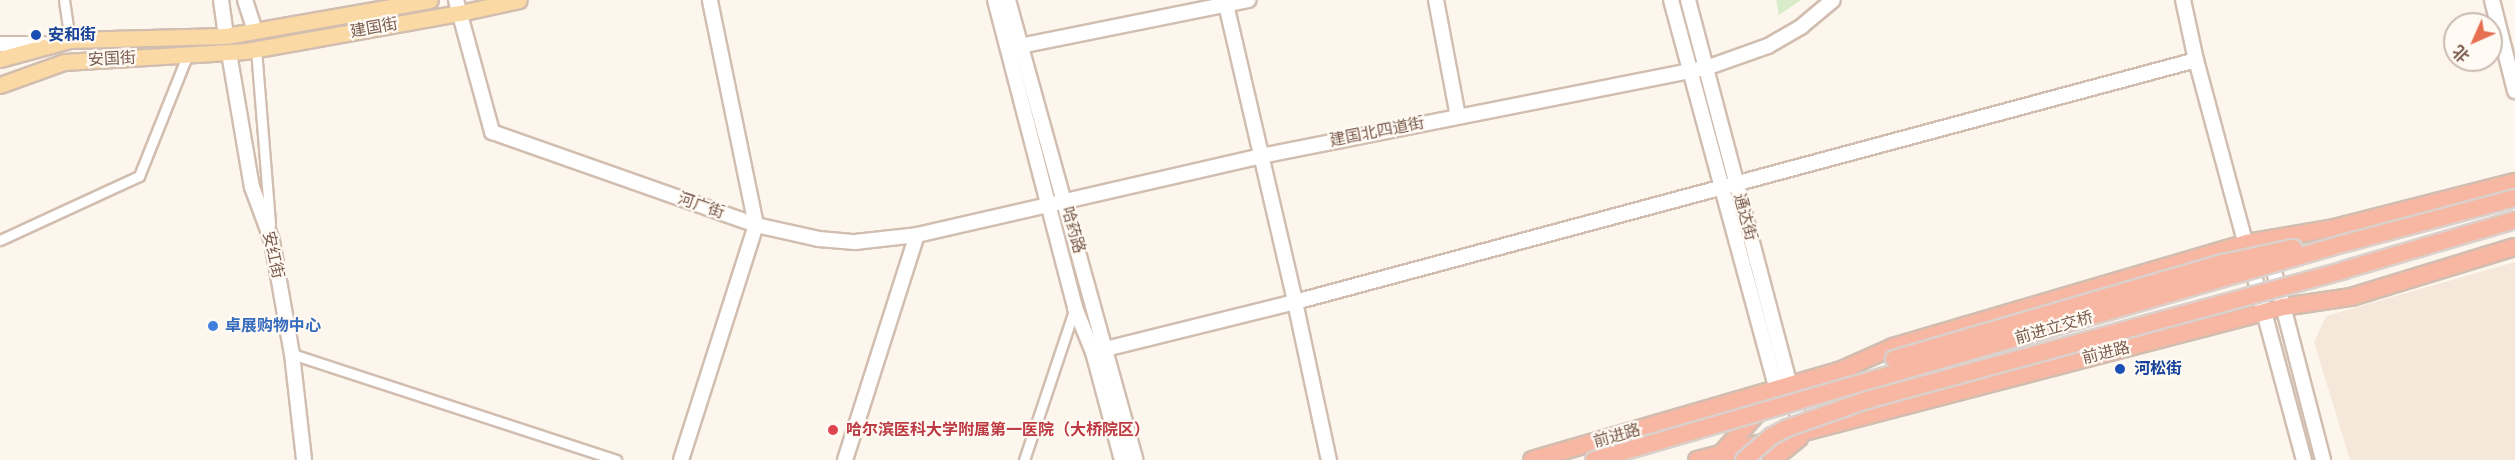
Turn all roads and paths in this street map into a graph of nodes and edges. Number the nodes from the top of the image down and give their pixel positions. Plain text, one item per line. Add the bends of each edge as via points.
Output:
1 (64, 0) edge
2 (221, 0) edge
3 (245, 0) edge
4 (430, 0) edge
5 (519, 0) edge
6 (710, 0) edge
7 (995, 0) edge
8 (1008, 0) edge
9 (1248, 0) edge
10 (1436, 0) edge
11 (1671, 0) edge
12 (1688, 0) edge
13 (1833, 0) edge
14 (2183, 0) edge
15 (2492, 0) edge
16 (1226, 2) edge
17 (458, 7) edge
18 (255, 31) junction
19 (226, 36) junction
20 (70, 40) junction
21 (0, 44) edge
22 (46, 44) junction
23 (1020, 46) junction
24 (256, 49) junction
25 (229, 53) junction
26 (187, 56) junction
27 (0, 59) edge
28 (2196, 60) junction
29 (1706, 68) junction
30 (1691, 71) junction
31 (0, 85) edge
32 (2515, 91) edge
33 (1458, 116) junction
34 (1261, 156) junction
35 (2515, 182) edge
36 (1729, 187) junction
37 (2515, 198) edge
38 (1064, 201) junction
39 (1050, 205) junction
40 (2515, 220) edge
41 (756, 225) junction
42 (917, 235) junction
43 (2515, 236) edge
44 (0, 240) edge
45 (272, 241) junction
46 (2267, 242) junction
47 (2247, 243) junction
48 (2342, 244) junction
49 (2515, 247) edge
50 (1295, 302) junction
51 (2283, 307) junction
52 (1075, 308) junction
53 (2265, 312) junction
54 (1107, 350) junction
55 (1093, 352) junction
56 (292, 354) junction
57 (1839, 371) junction
58 (1784, 387) junction
59 (1802, 435) junction
60 (1718, 457) edge
61 (304, 460) edge
62 (616, 460) edge
63 (681, 460) edge
64 (845, 460) edge
65 (1024, 460) edge
66 (1122, 460) edge
67 (1136, 460) edge
68 (1329, 460) edge
69 (1532, 460) edge
70 (1594, 460) edge
71 (1697, 460) edge
72 (1744, 460) edge
73 (1772, 460) edge
74 (2304, 460) edge
75 (2323, 460) edge

1 - 20 street
2 - 19 street
3 - 18 street
4 - 18 main road, 建国街
5 - 17 main road, 建国街
6 - 41 street
7 - 39 street, 哈药路
8 - 23 street, 哈药路
9 - 16 street
10 - 33 street
11 - 30 street, 通达街
12 - 29 street, 通达街
13 - 29 street, 建国北四道街 via 1802,26 1768,46
14 - 28 street
15 - 32 street
16 - 23 street
16 - 34 street
17 - 24 main road, 建国街
17 - 41 street, 河广街 via 492,132
18 - 19 main road, 建国街
19 - 20 main road, 安国街
20 - 22 main road, 安国街
21 - 22 street
22 - 27 main road, 安国街
23 - 38 street, 哈药路
24 - 25 main road, 建国街
24 - 45 street
25 - 26 main road, 安国街
25 - 45 street, 安红街 via 252,187
26 - 31 main road, 安国街 via 64,62
26 - 44 street via 139,176
28 - 36 street
28 - 47 street
29 - 30 street, 建国北四道街
29 - 36 street, 通达街
30 - 33 street, 建国北四道街
30 - 36 street, 通达街
33 - 34 street, 建国北四道街
34 - 38 street, 建国北四道街
34 - 50 street
35 - 46 highway, 前进路
36 - 50 street
36 - 58 street, 通达街
37 - 48 highway, 前进立交桥, bridge
38 - 39 street, 建国北四道街
38 - 54 street, 哈药路
39 - 42 street, 河广街
39 - 52 street, 哈药路
40 - 72 highway, 前进立交桥, bridge via 1867,400 1772,436
41 - 42 street, 河广街 via 819,239 855,242
41 - 63 street
42 - 64 street
43 - 51 highway
45 - 56 street, 安红街
46 - 47 highway, 前进路
46 - 51 street
47 - 53 street
47 - 57 highway, 前进路 via 1893,347
48 - 57 highway, 前进路, bridge via 2294,247 2223,263 1858,370
48 - 70 highway, 前进立交桥, bridge
49 - 51 highway, 前进路 via 2351,297
50 - 54 street
50 - 68 street
51 - 53 highway, 前进路
51 - 75 street
52 - 55 street, 哈药路
52 - 65 street
53 - 59 highway, 前进路 via 1870,413
53 - 74 street
54 - 55 street
54 - 67 street, 哈药路
55 - 66 street, 哈药路
56 - 61 street, 安红街
56 - 62 street
57 - 58 highway, 前进路
58 - 59 street, 通达街
58 - 60 highway
58 - 69 highway, 前进路
59 - 60 highway, 前进路
59 - 73 highway
60 - 71 highway, 前进路

